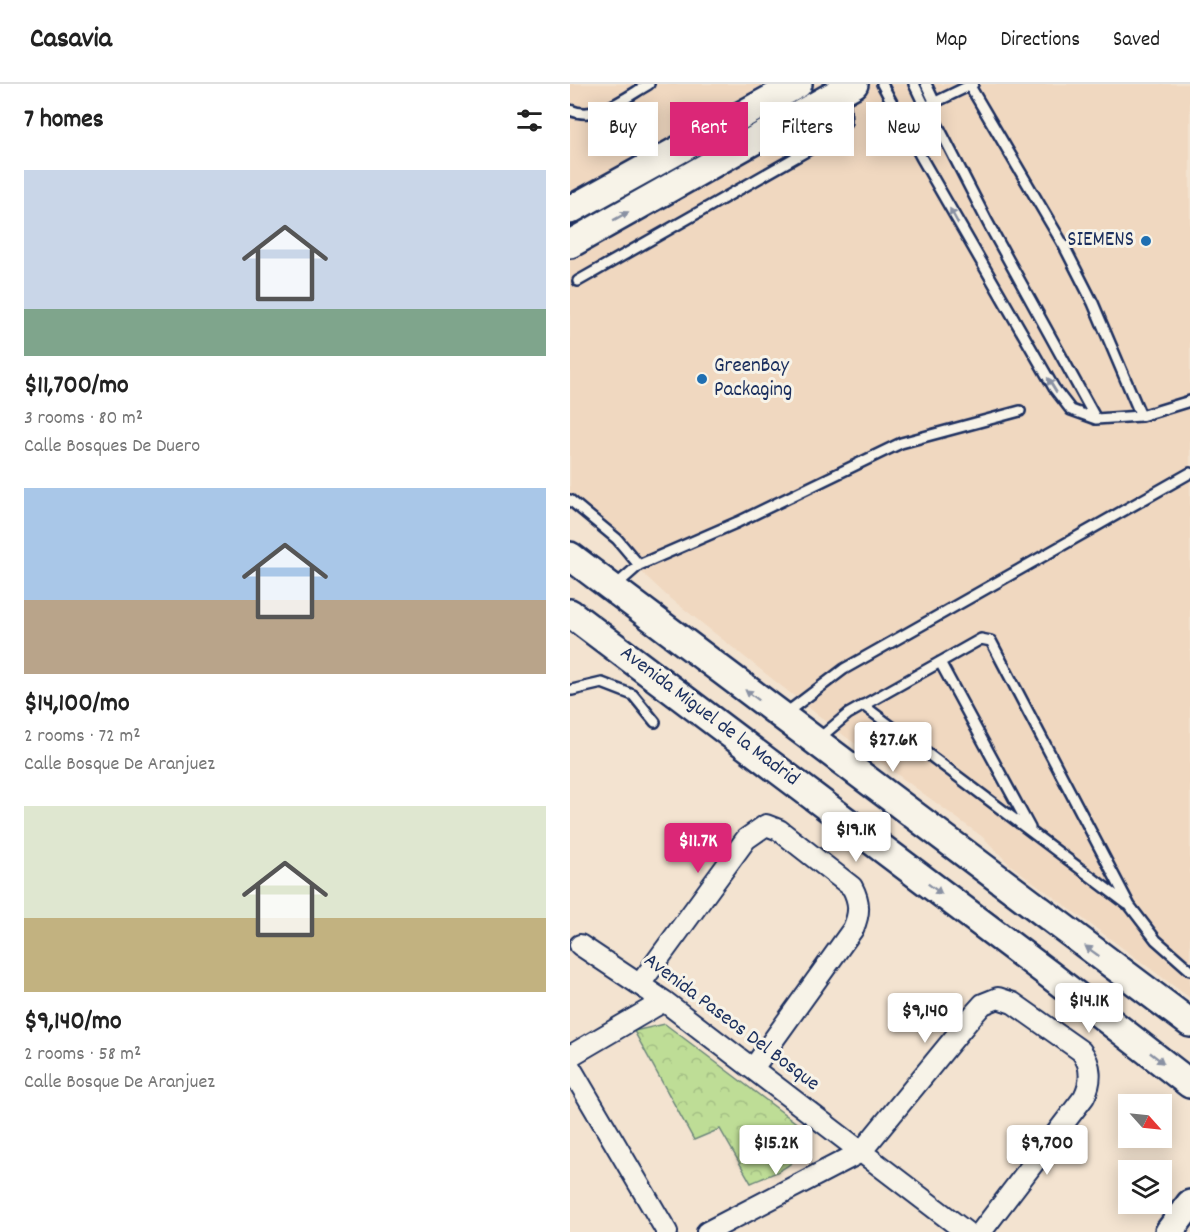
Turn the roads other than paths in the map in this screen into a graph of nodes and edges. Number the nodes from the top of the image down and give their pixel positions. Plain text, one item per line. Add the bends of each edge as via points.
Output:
1 (649, 84) edge
2 (798, 84) edge
3 (882, 84) edge
4 (914, 84) edge
5 (926, 84) edge
6 (971, 85) edge
7 (846, 89) edge
8 (924, 102) edge
9 (935, 102) edge
10 (937, 102) edge
11 (570, 110) edge
12 (941, 133) edge
13 (570, 210) edge
14 (570, 244) edge
15 (578, 281) dead end
16 (1190, 401) edge
17 (1020, 411) dead end
18 (1141, 416) junction
19 (1096, 419) junction
20 (1190, 473) edge
21 (570, 500) edge
22 (570, 556) edge
23 (639, 565) junction
24 (612, 589) junction
25 (570, 613) edge
26 (940, 662) junction
27 (572, 690) dead end
28 (863, 705) junction
29 (781, 717) junction
30 (655, 722) dead end
31 (815, 742) junction
32 (1031, 830) junction
33 (1130, 906) junction
34 (580, 945) dead end
35 (1190, 970) edge
36 (640, 984) junction
37 (664, 1001) junction
38 (1190, 1023) edge
39 (570, 1056) edge
40 (570, 1067) edge
41 (754, 1067) junction
42 (1190, 1084) edge
43 (861, 1152) junction
44 (1190, 1204) edge
45 (667, 1232) edge
46 (707, 1232) edge
47 (966, 1232) edge
48 (981, 1232) edge
49 (1169, 1232) edge

1 - 11 lane via 600,111
2 - 13 main road
19 -> 3 lane via 1071,410 1054,388
4 - 8 lane
5 - 9 lane
6 - 10 lane
6 - 18 lane via 1064,246
14 -> 7 main road
7 - 15 lane via 846,122 833,136
12 - 19 lane
16 - 18 lane
17 - 23 lane via 901,443
18 - 19 lane
20 - 29 lane via 844,669
21 - 23 lane via 617,539
22 - 24 main road, Avenida Miguel de la Madrid
23 - 24 lane
29 -> 24 main road, Avenida Miguel de la Madrid
25 -> 42 main road, Avenida Miguel de la Madrid
26 - 28 lane
26 - 32 lane
26 - 33 lane via 981,639 991,641
27 - 30 lane via 602,683 633,695
28 - 31 lane
28 - 32 lane
29 - 31 main road, Avenida Miguel de la Madrid
38 -> 31 main road, Avenida Miguel de la Madrid
32 - 33 lane
33 - 35 lane via 1156,940
34 - 36 street, Avenida Paseos Del Bosque
36 - 37 street, Avenida Paseos Del Bosque
36 - 41 street via 746,839 766,825 780,830 852,886 859,916
37 - 39 street
37 - 41 street, Avenida Paseos Del Bosque
40 - 45 street
41 - 43 street, Avenida Paseos Del Bosque
43 - 46 street
43 - 47 street, Avenida Paseos Del Bosque
43 - 48 street via 983,1004 998,998 1013,1003 1081,1051 1090,1071 1084,1097
44 - 49 main road

